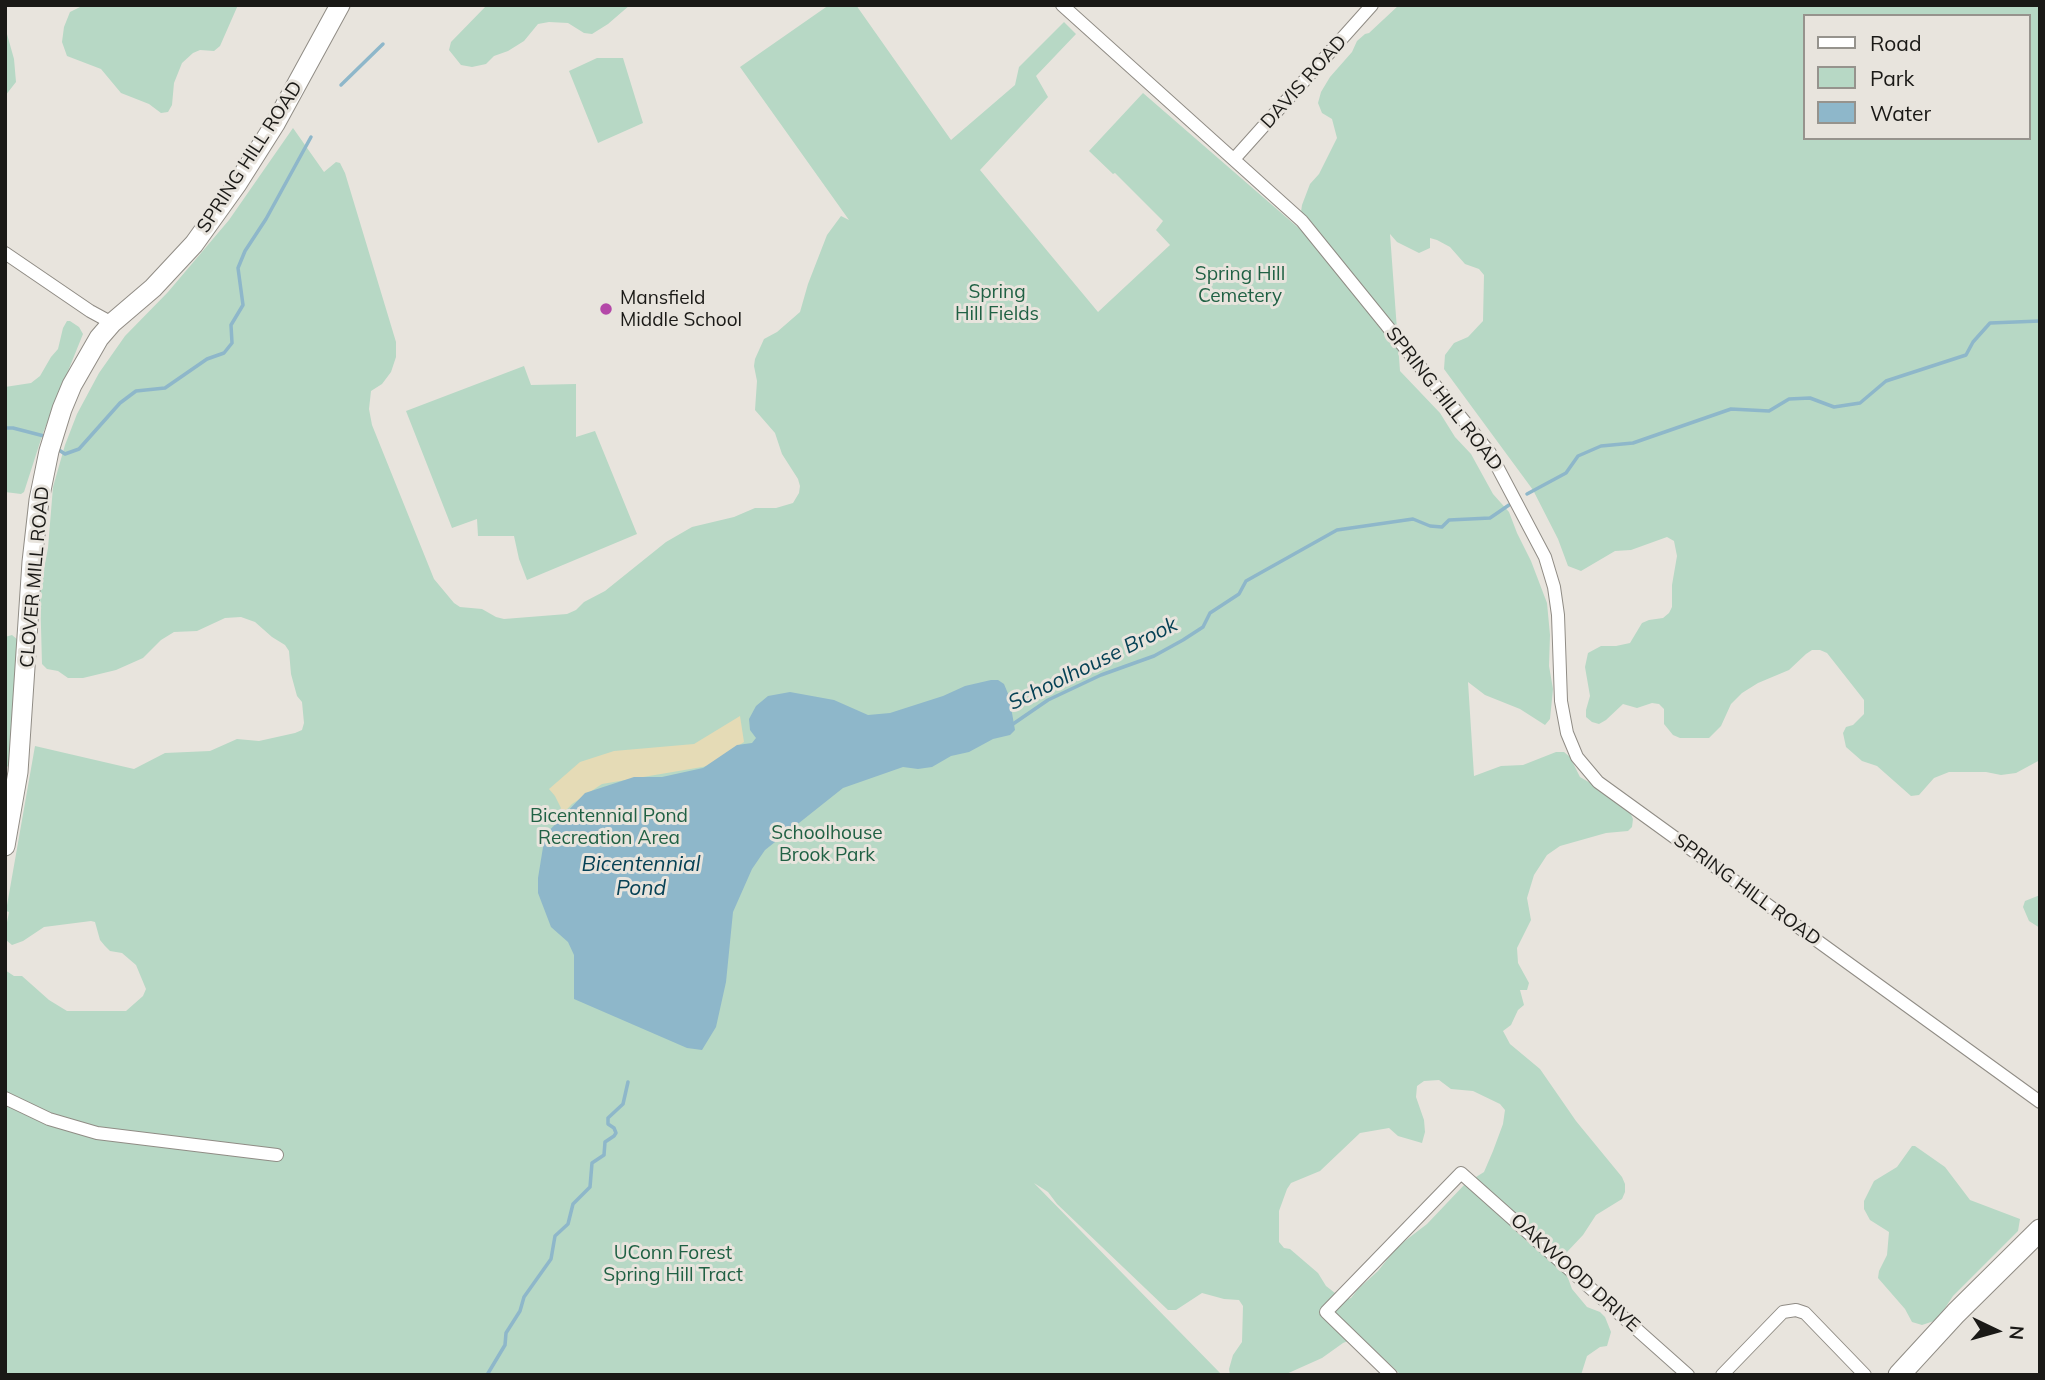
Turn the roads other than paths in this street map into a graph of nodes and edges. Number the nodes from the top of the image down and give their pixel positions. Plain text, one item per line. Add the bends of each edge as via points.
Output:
1 (340, 5) edge
2 (1062, 5) edge
3 (1372, 5) edge
4 (1235, 158) junction
5 (5, 253) edge
6 (112, 323) junction
7 (5, 846) edge
8 (5, 1098) edge
9 (2040, 1102) edge
10 (277, 1155) dead end
11 (2040, 1230) edge
12 (1391, 1375) edge
13 (1688, 1375) edge
14 (1722, 1375) edge
15 (1865, 1375) edge
16 (1899, 1375) edge

1 - 6 street, SPRING HILL ROAD via 275,124 201,234 153,288
2 - 4 street, SPRING HILL ROAD
3 - 4 street, DAVIS ROAD
4 - 9 street, SPRING HILL ROAD via 1302,221 1490,453 1514,494 1545,557 1554,587 1567,733 1577,757 1598,782
5 - 6 street
6 - 7 street, CLOVER MILL ROAD via 72,385 49,451 32,562 18,772
8 - 10 street via 49,1119 97,1133
11 - 16 main road
12 - 13 street, OAKWOOD DRIVE via 1326,1312 1461,1173
14 - 15 street via 1783,1312 1796,1310 1805,1313

